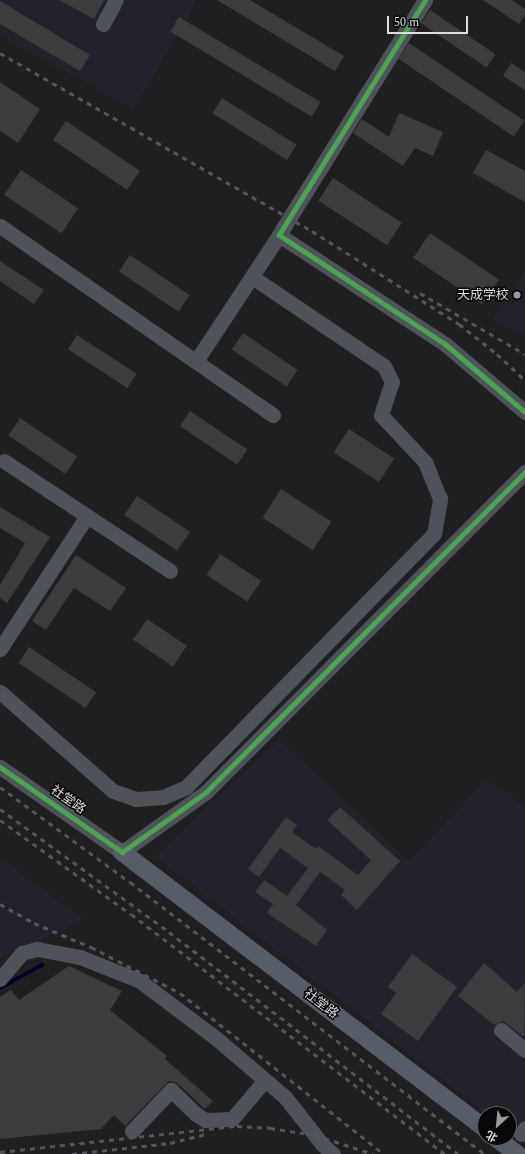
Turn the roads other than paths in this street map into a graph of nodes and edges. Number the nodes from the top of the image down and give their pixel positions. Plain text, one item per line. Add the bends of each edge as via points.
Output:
1 (116, 0) edge
2 (425, 0) edge
3 (103, 24) dead end
4 (0, 226) edge
5 (279, 235) junction
6 (252, 276) junction
7 (196, 361) junction
8 (525, 412) edge
9 (273, 415) dead end
10 (4, 461) dead end
11 (525, 472) edge
12 (87, 516) junction
13 (170, 571) dead end
14 (0, 649) edge
15 (0, 692) edge
16 (0, 767) edge
17 (122, 852) junction
18 (0, 979) edge
19 (501, 1030) dead end
20 (525, 1050) edge
21 (265, 1080) junction
22 (477, 1123) edge
23 (132, 1132) dead end
24 (506, 1146) edge
25 (333, 1154) edge
26 (517, 1154) edge

1 - 3 street
2 - 5 street
4 - 7 street
5 - 6 street
5 - 8 street via 445,344
6 - 7 street
6 - 15 street via 384,366 392,382 381,415 425,462 440,499 434,534 186,788 163,797 136,799 113,791
7 - 9 street
10 - 12 street
11 - 17 street via 206,792
12 - 13 street
12 - 14 street
16 - 17 street, 社堂路
17 - 22 main road, 社堂路
18 - 21 street via 22,953 37,949 80,957 140,981 217,1039
19 - 20 street
21 - 23 street via 232,1119 206,1120 171,1090
21 - 25 street via 285,1097
24 - 26 main road

